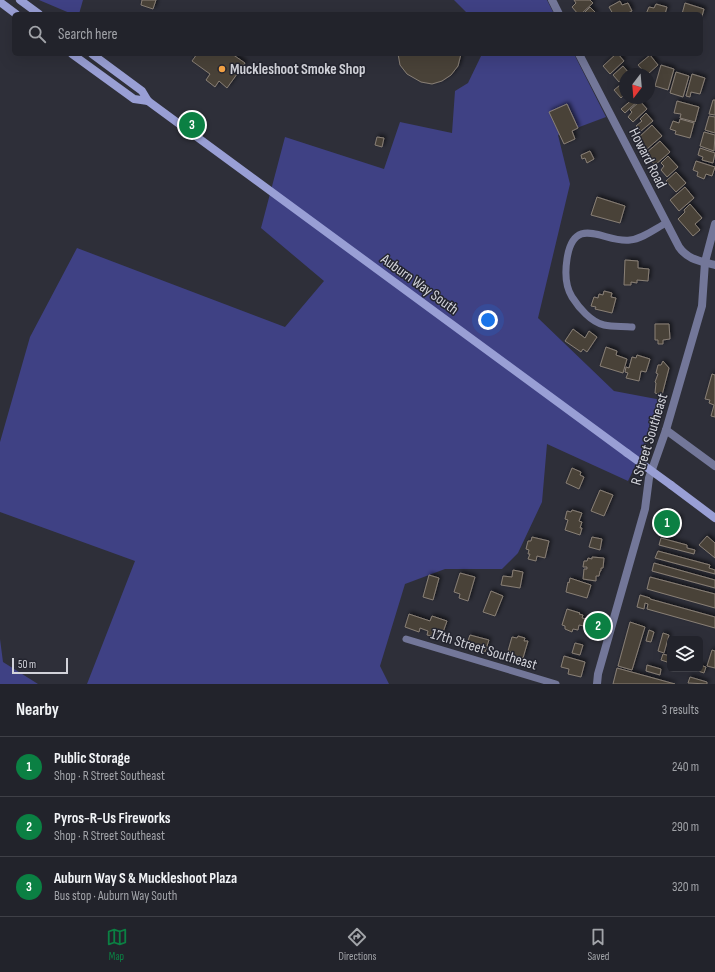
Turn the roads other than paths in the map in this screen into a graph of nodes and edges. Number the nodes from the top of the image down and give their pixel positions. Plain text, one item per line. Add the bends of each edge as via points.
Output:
1 (20, 0) edge
2 (552, 0) edge
3 (0, 2) edge
4 (13, 12) edge
5 (36, 12) edge
6 (558, 12) edge
7 (75, 56) edge
8 (95, 56) edge
9 (580, 56) edge
10 (148, 101) junction
11 (666, 223) junction
12 (715, 224) edge
13 (705, 262) junction
14 (715, 265) edge
15 (632, 327) dead end
16 (666, 430) junction
17 (715, 466) edge
18 (715, 518) edge
19 (406, 639) dead end
20 (556, 684) edge
21 (597, 684) edge

1 - 5 main road
2 - 6 street
3 - 4 main road
7 - 10 main road, Auburn Way South via 134,99
8 - 10 main road, Auburn Way South via 142,91
9 - 11 street, Howard Road
10 - 18 main road, Auburn Way South, bridge
11 - 13 street, Howard Road via 685,255
11 - 15 street via 631,240 588,232 575,238 567,256 566,280 569,292 579,306 593,320
12 - 13 street, R Street Southeast
13 - 14 street, Howard Road
13 - 16 street, R Street Southeast via 702,306
16 - 17 street
16 - 21 street, R Street Southeast via 649,478 645,509
19 - 20 street, 17th Street Southeast

